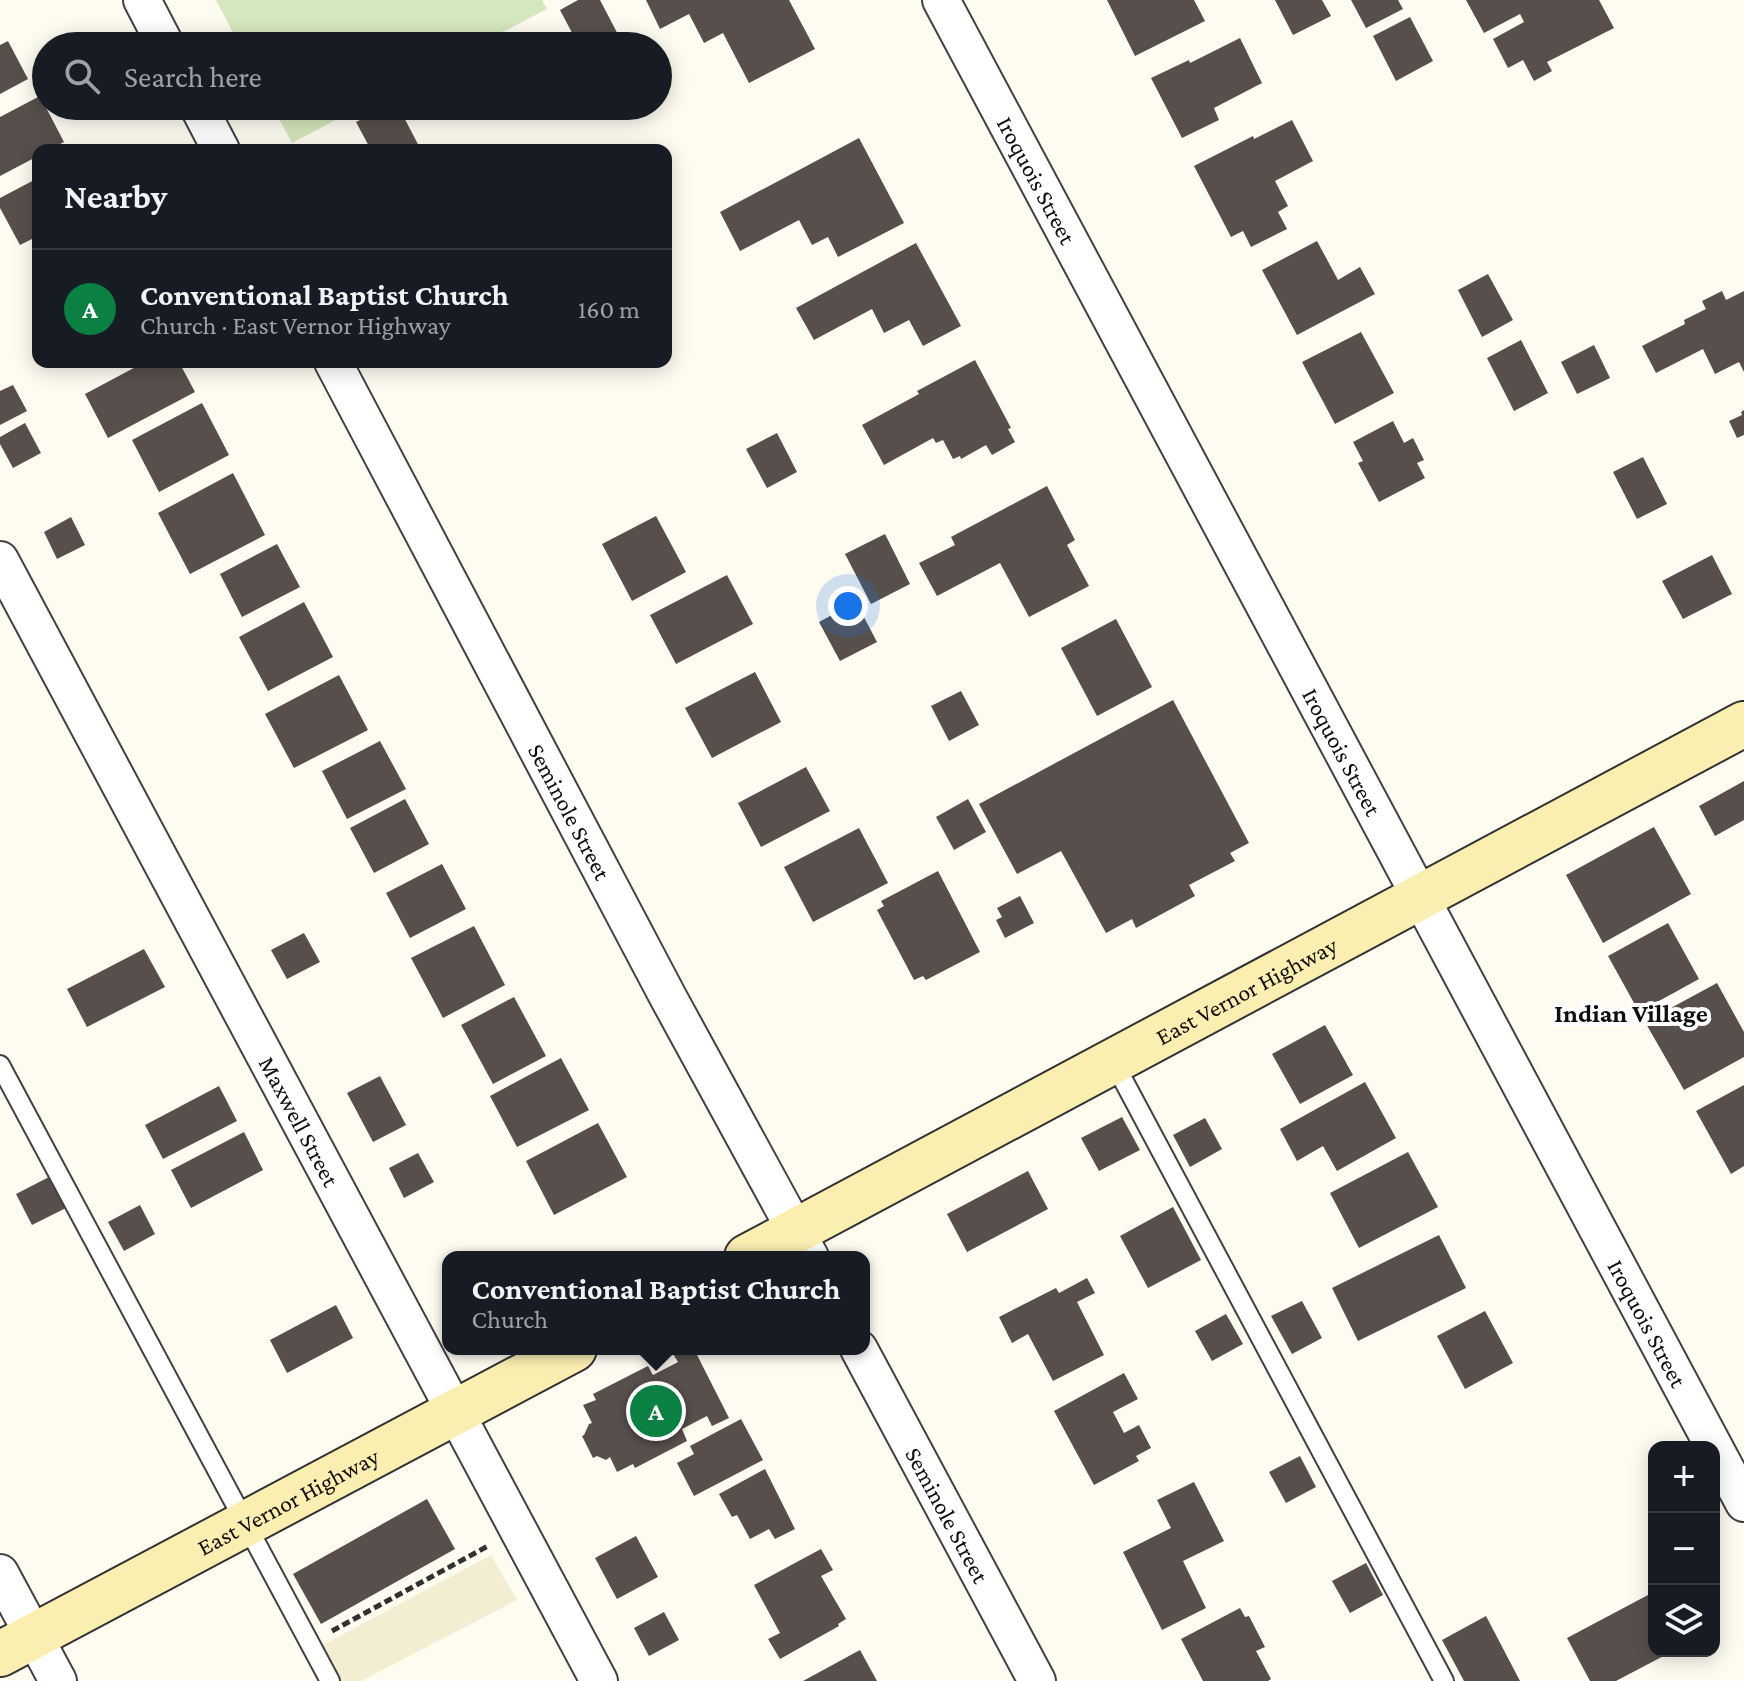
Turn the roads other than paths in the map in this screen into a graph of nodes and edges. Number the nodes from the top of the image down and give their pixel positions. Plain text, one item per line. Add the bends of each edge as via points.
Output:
1 (142, 0) edge
2 (941, 0) edge
3 (159, 32) edge
4 (205, 120) edge
5 (218, 144) edge
6 (336, 368) edge
7 (0, 560) edge
8 (1741, 732) edge
9 (1420, 897) junction
10 (1113, 1061) junction
11 (0, 1065) edge
12 (803, 1244) edge
13 (773, 1251) edge
14 (563, 1355) edge
15 (862, 1355) edge
16 (456, 1412) junction
17 (1744, 1503) edge
18 (246, 1524) junction
19 (0, 1573) edge
20 (17, 1645) edge
21 (58, 1681) edge
22 (330, 1681) edge
23 (599, 1681) edge
24 (1037, 1681) edge
25 (1444, 1681) edge

1 - 3 street
2 - 9 street, Iroquois Street
4 - 5 street
6 - 12 street, Seminole Street
7 - 16 street, Maxwell Street
8 - 9 street, East Vernor Highway
9 - 10 street, East Vernor Highway
9 - 17 street, Iroquois Street
10 - 12 street, East Vernor Highway
10 - 25 lane
11 - 18 lane
12 - 13 street, East Vernor Highway
14 - 16 street, East Vernor Highway
15 - 24 street, Seminole Street
16 - 18 street, East Vernor Highway
16 - 23 street, Maxwell Street
18 - 20 street, East Vernor Highway
18 - 22 lane
19 - 20 street
20 - 21 street

